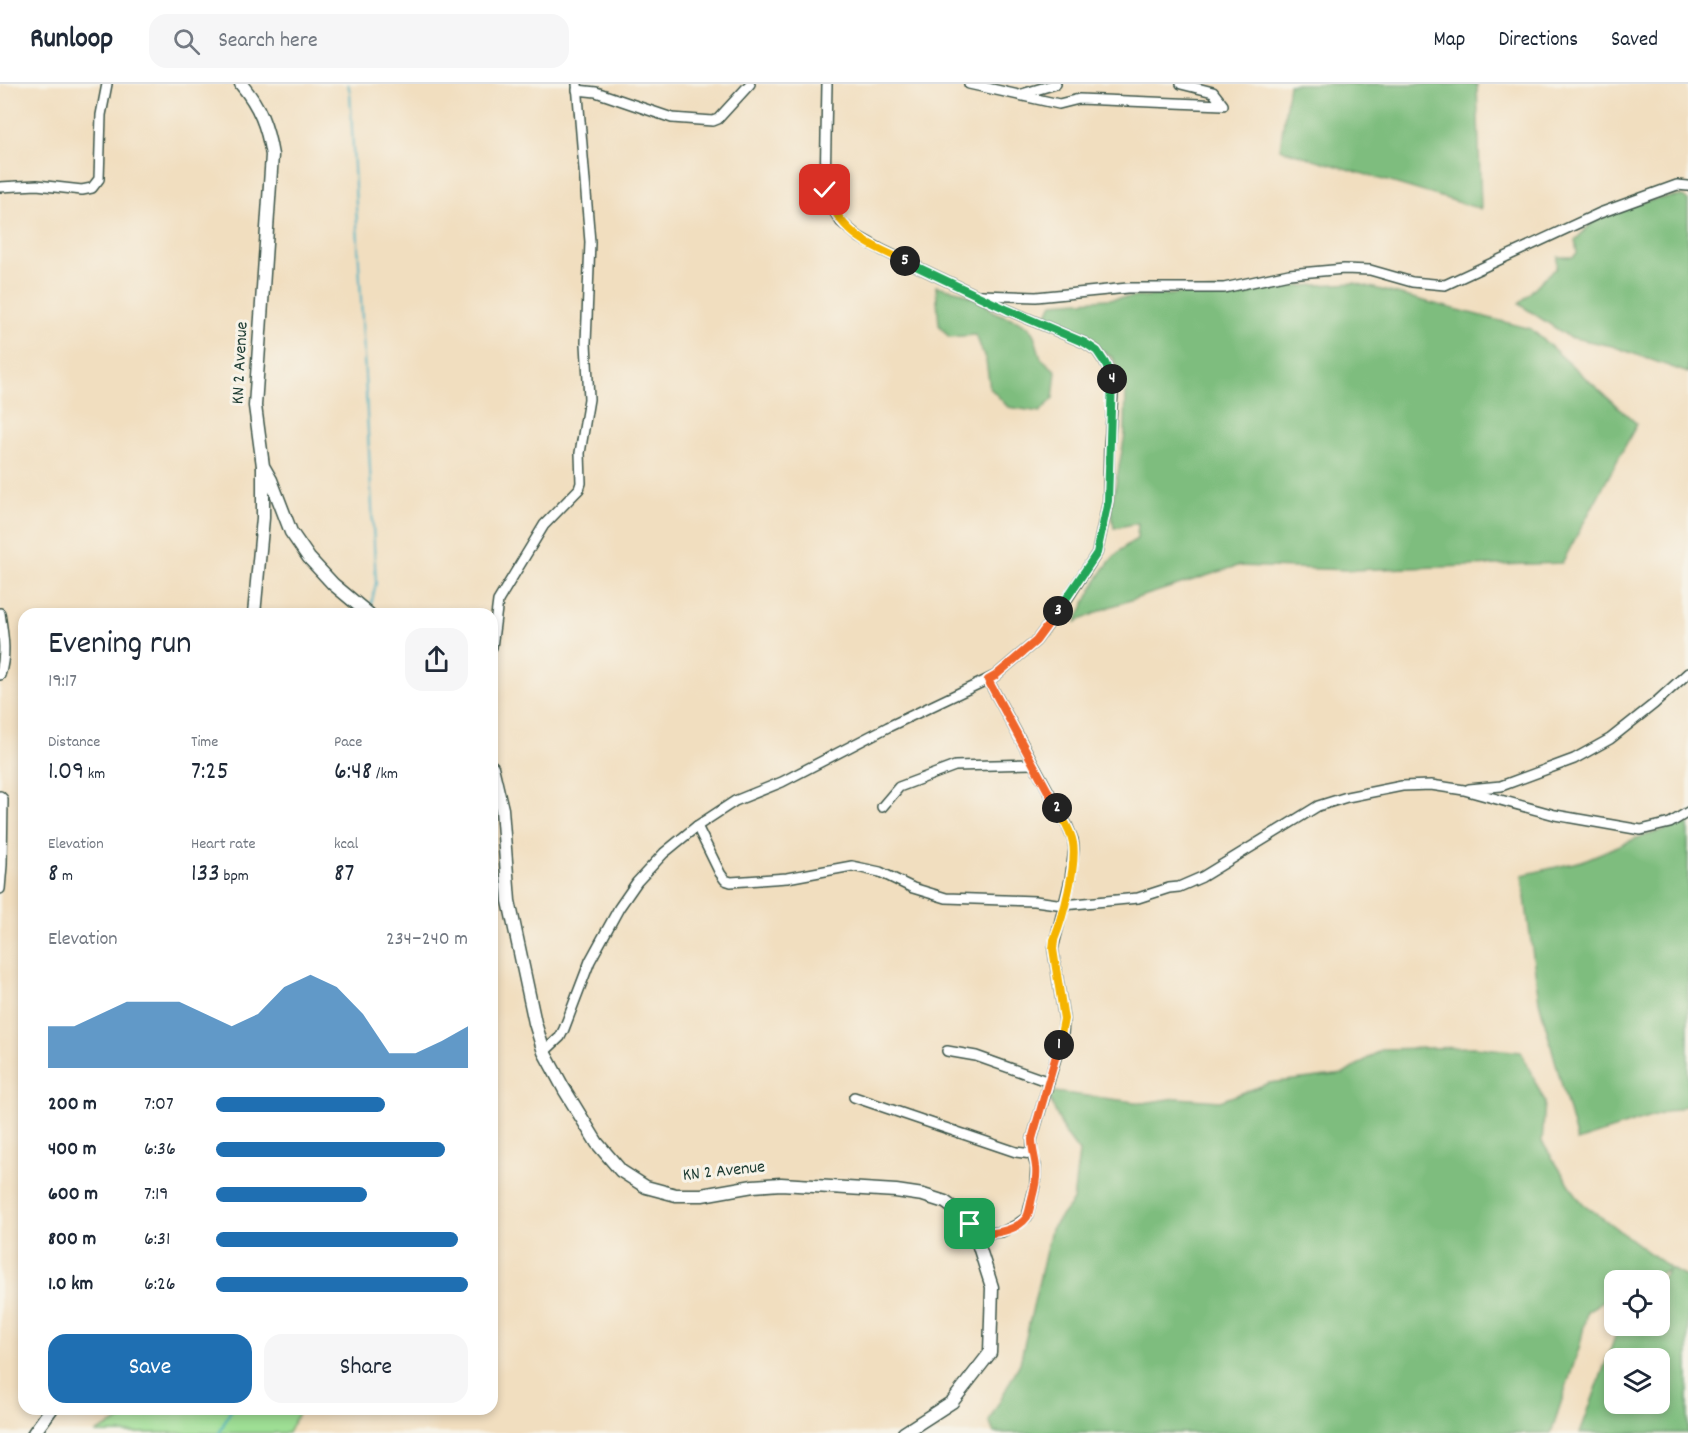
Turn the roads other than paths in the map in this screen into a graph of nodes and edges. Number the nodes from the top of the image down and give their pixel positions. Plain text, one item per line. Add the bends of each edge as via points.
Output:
1 (107, 84) edge
2 (241, 84) edge
3 (750, 84) edge
4 (827, 84) edge
5 (969, 84) edge
6 (1056, 84) edge
7 (1181, 84) edge
8 (577, 87) edge
9 (1019, 95) junction
10 (1688, 186) edge
11 (0, 187) edge
12 (976, 295) junction
13 (263, 466) junction
14 (255, 608) edge
15 (362, 608) edge
16 (497, 608) edge
17 (0, 613) edge
18 (1688, 673) edge
19 (0, 675) edge
20 (988, 680) junction
21 (1033, 764) junction
22 (1464, 790) junction
23 (498, 792) edge
24 (0, 796) edge
25 (882, 807) dead end
26 (1688, 812) edge
27 (697, 826) junction
28 (0, 889) edge
29 (1064, 906) junction
30 (946, 1051) dead end
31 (544, 1052) junction
32 (1049, 1082) junction
33 (854, 1097) dead end
34 (1032, 1154) junction
35 (975, 1234) junction
36 (47, 1415) edge
37 (34, 1433) edge
38 (904, 1433) edge

1 - 11 street via 101,115 99,179 92,188
2 - 13 main road, KN 2 Avenue via 266,126 272,155 255,406
3 - 8 street via 713,121 672,118
4 - 12 street via 825,190 832,208 859,237
5 - 9 street
6 - 9 street
7 - 9 street via 1213,92 1223,105 1079,99 1059,104
8 - 16 street via 590,242 586,343 589,399 580,453 581,483 544,525
10 - 12 street via 1677,185 1600,213 1445,285 1412,282 1370,270 1344,269 1289,273 1224,288 1128,288 1036,297
12 - 20 street via 1093,348 1105,363 1113,385 1108,501 1097,553 1036,641
13 - 14 main road via 263,518
13 - 15 main road, KN 2 Avenue via 291,532 309,558
17 - 19 street via 5,645
18 - 22 street via 1610,738 1574,759 1501,786
20 - 21 street
20 - 27 street via 782,783 735,801
21 - 25 street via 955,766 899,787
21 - 29 street via 1073,840
22 - 26 street via 1555,815 1641,830 1670,823
22 - 29 street via 1402,786 1347,797 1318,806 1187,884 1137,898
23 - 31 main road, KN 2 Avenue via 509,901 528,997
24 - 28 street
27 - 29 street via 720,873 731,882 788,878 852,866 880,872 946,898 1035,901
27 - 31 street via 664,853 619,908 590,961 564,1029
29 - 32 street via 1053,949 1063,1034
30 - 32 street via 976,1056
31 - 35 main road, KN 2 Avenue via 597,1143 621,1171 646,1187 676,1195 781,1184 896,1191 945,1202 960,1213
32 - 34 street via 1032,1139
33 - 34 street
34 - 35 street via 1035,1185 1027,1217 1002,1232
35 - 38 main road, KN 2 Avenue via 992,1287 990,1353 952,1402
36 - 37 main road

